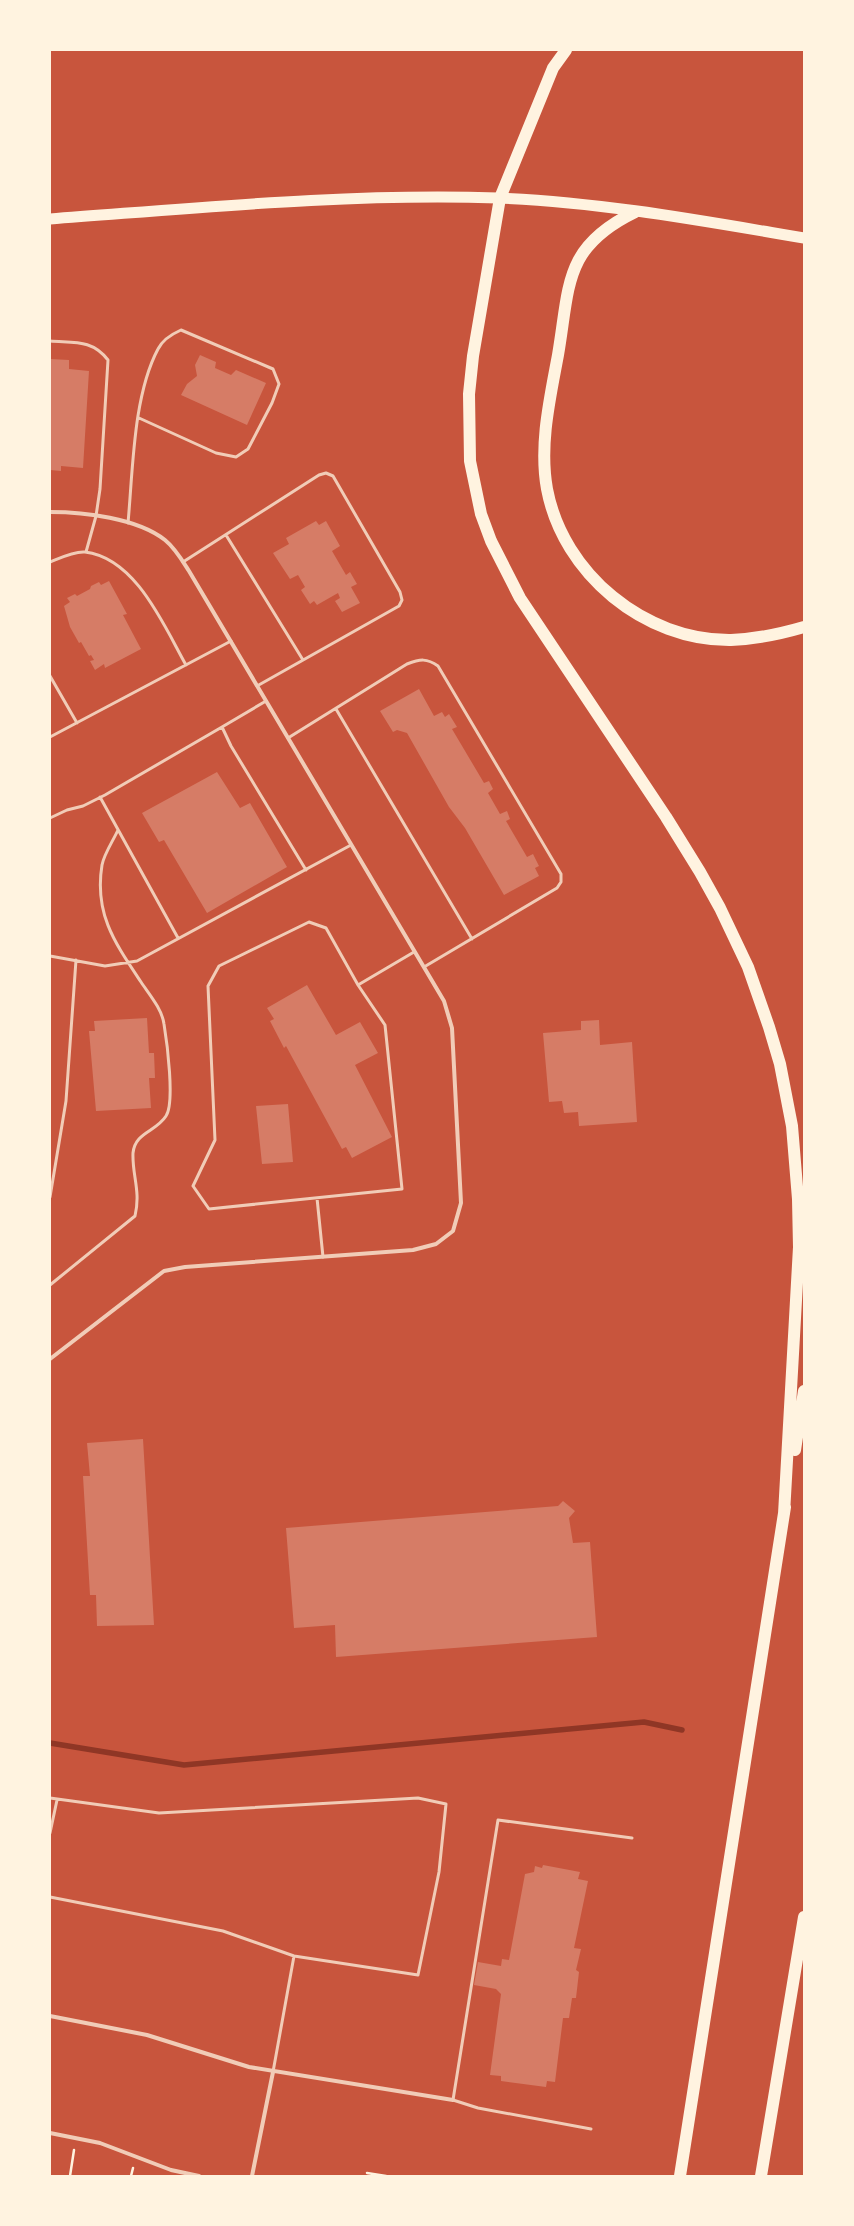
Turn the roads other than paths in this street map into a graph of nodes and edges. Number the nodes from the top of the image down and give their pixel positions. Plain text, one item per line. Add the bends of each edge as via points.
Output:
1 (566, 50) edge
2 (500, 198) junction
3 (635, 212) junction
4 (50, 219) edge
5 (804, 238) edge
6 (50, 341) edge
7 (138, 418) junction
8 (50, 512) edge
9 (96, 516) junction
10 (128, 523) junction
11 (226, 534) junction
12 (86, 552) junction
13 (50, 562) edge
14 (183, 562) junction
15 (804, 626) edge
16 (231, 641) junction
17 (303, 660) junction
18 (186, 665) junction
19 (50, 676) edge
20 (258, 686) junction
21 (266, 701) junction
22 (336, 709) junction
23 (77, 723) junction
24 (222, 727) junction
25 (50, 737) edge
26 (288, 738) junction
27 (100, 798) junction
28 (50, 818) edge
29 (118, 830) junction
30 (351, 845) junction
31 (306, 870) junction
32 (178, 938) junction
33 (472, 938) junction
34 (414, 952) junction
35 (50, 956) edge
36 (76, 960) junction
37 (128, 963) junction
38 (424, 968) junction
39 (358, 985) junction
40 (50, 1197) edge
41 (317, 1198) junction
42 (322, 1257) junction
43 (50, 1284) edge
44 (50, 1359) edge
45 (804, 1391) edge
46 (784, 1514) junction
47 (50, 1798) edge
48 (56, 1800) junction
49 (50, 1833) edge
50 (632, 1838) dead end
51 (50, 1897) edge
52 (804, 1917) edge
53 (294, 1956) junction
54 (50, 2016) edge
55 (273, 2072) junction
56 (453, 2100) junction
57 (591, 2129) dead end
58 (50, 2133) edge
59 (199, 2176) edge
60 (252, 2176) edge
61 (680, 2176) edge
62 (761, 2176) edge

1 - 2 highway via 553,68
2 - 3 highway via 578,204
2 - 4 highway via 309,200
2 - 46 highway via 469,394 470,461 480,514 520,598 666,817 720,908 760,998 781,1070 792,1126 799,1247
3 - 5 highway
3 - 15 highway via 614,222 597,235 582,251 572,276 546,431 544,459 547,489 555,518 567,543 586,570 606,591 629,609 654,623 675,631 731,640 757,638
6 - 9 lane via 83,343 100,349 108,360
7 - 7 lane via 142,390 158,348 169,335 181,330 273,370 279,384 248,449 236,457 216,452
7 - 10 lane
8 - 9 street
9 - 10 street
9 - 12 lane
10 - 14 street via 154,532 166,540
11 - 14 lane
11 - 17 lane
11 - 17 lane via 319,475 326,473 333,476 400,592 402,600 399,606
12 - 13 lane via 78,552
12 - 18 lane via 104,558 126,572 142,588
14 - 16 street
16 - 18 lane
16 - 20 street
17 - 20 lane
18 - 23 lane
19 - 23 lane
20 - 21 street
21 - 24 lane
21 - 26 street
22 - 26 lane
22 - 33 lane
22 - 33 lane via 420,659 430,660 438,666 561,874 561,882 557,888
23 - 25 lane
24 - 27 lane
24 - 31 lane
26 - 30 street
27 - 28 lane
27 - 29 lane
29 - 32 lane
29 - 37 lane via 102,864 100,896 104,922
30 - 31 lane
30 - 34 street
31 - 32 lane
32 - 37 lane via 137,961
33 - 38 lane
34 - 38 street
34 - 39 lane
35 - 36 lane
36 - 37 lane via 105,966
36 - 40 lane via 66,1101
37 - 43 lane via 156,1005 164,1022 171,1103 166,1117 137,1139 133,1153 139,1201 136,1216
38 - 42 street via 444,1001 452,1028 462,1204 453,1231 436,1244 412,1250
39 - 41 lane via 385,1025 402,1189
39 - 41 lane via 326,928 309,922 219,966 208,986 215,1140 193,1186 209,1209
41 - 42 lane
42 - 44 street via 184,1267 164,1271
45 - 46 highway
46 - 61 highway
47 - 48 lane
48 - 49 lane
48 - 53 lane via 159,1814 418,1798 446,1804 439,1872 418,1975
50 - 56 lane via 498,1820
51 - 53 lane via 223,1931
52 - 62 highway
53 - 55 lane
54 - 55 street via 147,2034
55 - 56 street
55 - 60 street
56 - 57 lane via 478,2108
58 - 59 street via 100,2143 171,2170

